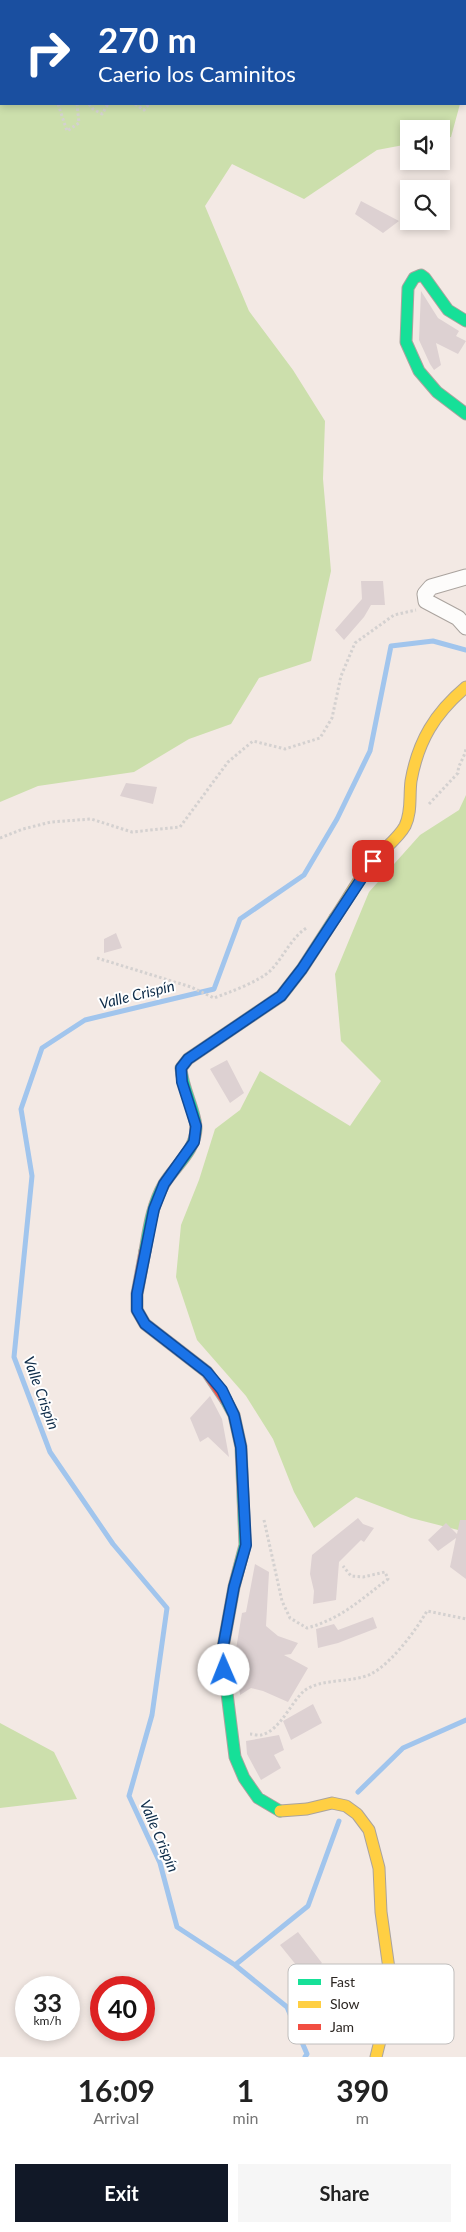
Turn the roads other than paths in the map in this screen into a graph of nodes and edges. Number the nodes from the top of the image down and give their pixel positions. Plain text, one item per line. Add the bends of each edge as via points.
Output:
1 (466, 321) edge
2 (466, 414) edge
3 (466, 577) edge
4 (466, 627) edge
5 (466, 687) edge
6 (388, 1964) edge
7 (379, 2044) edge
8 (376, 2057) edge

1 - 2 street via 450,313 428,280 421,276 414,278 408,288 406,342 425,378 437,392
3 - 4 street via 431,587 425,594 426,601 458,618
5 - 6 street via 448,702 432,723 419,750 404,828 373,861 302,969 281,996 188,1059 181,1068 182,1082 196,1126 194,1142 164,1184 154,1209 137,1294 137,1310 145,1324 207,1372 222,1390 234,1415 241,1447 246,1545 234,1587 222,1653 235,1757 258,1798 279,1811 307,1809 332,1802 357,1814 369,1830 378,1868
7 - 8 street

